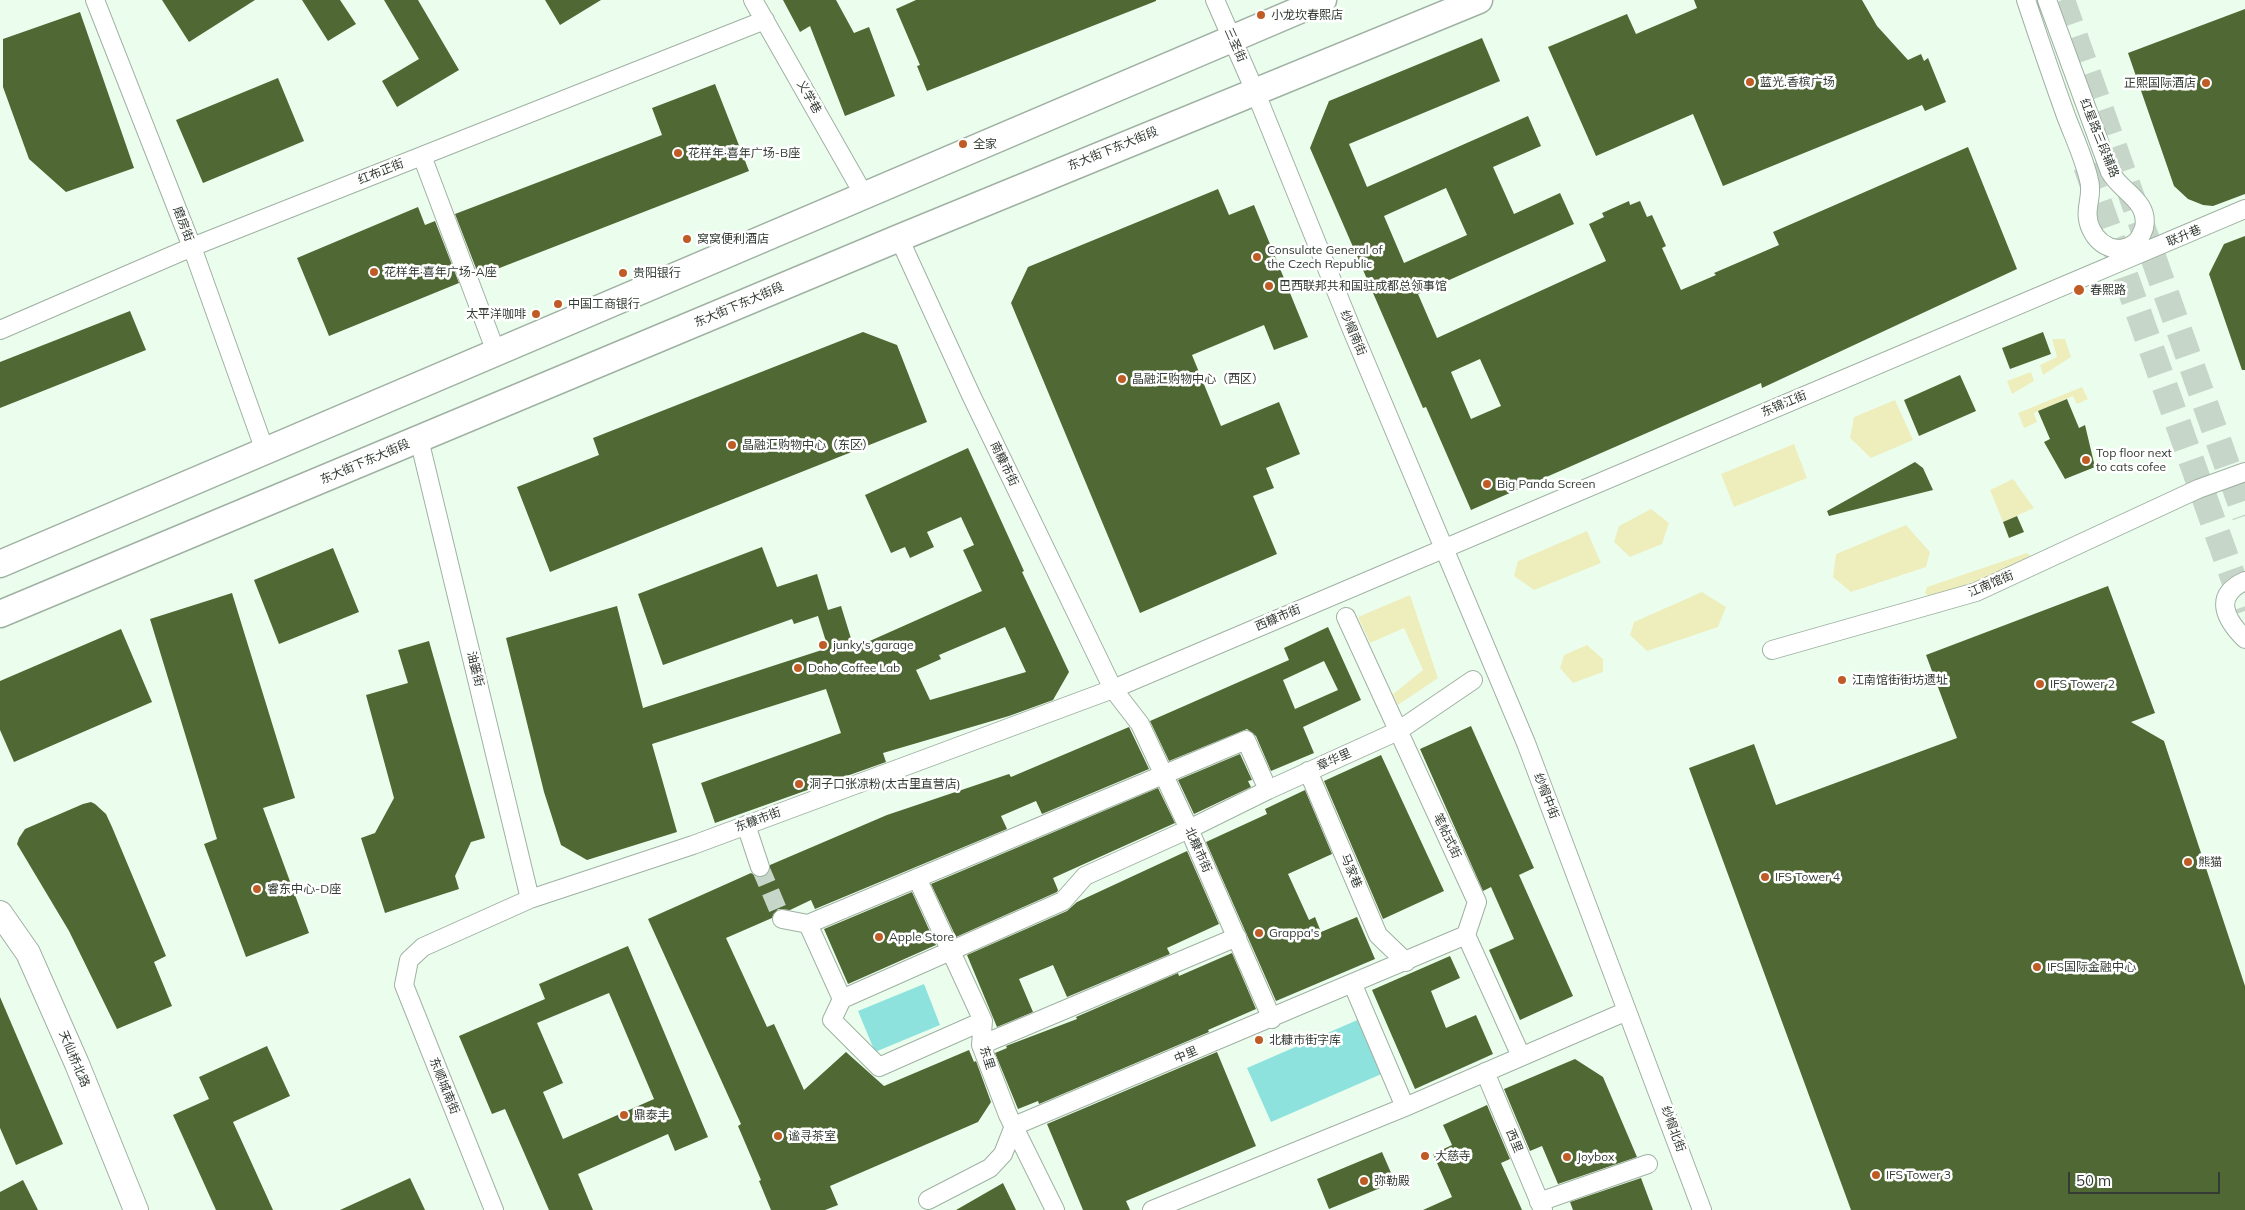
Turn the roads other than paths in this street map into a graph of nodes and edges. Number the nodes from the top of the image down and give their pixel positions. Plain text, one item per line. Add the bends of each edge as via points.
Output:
1 (95, 0) edge
2 (753, 0) edge
3 (1215, 0) edge
4 (1323, 0) edge
5 (1479, 0) edge
6 (2026, 0) edge
7 (2047, 0) edge
8 (765, 20) junction
9 (1232, 37) junction
10 (1255, 91) junction
11 (422, 156) junction
12 (864, 195) junction
13 (2245, 209) edge
14 (898, 238) junction
15 (192, 247) junction
16 (2124, 262) joint
17 (0, 330) edge
18 (496, 352) junction
19 (419, 439) junction
20 (265, 451) junction
21 (2245, 472) edge
22 (1444, 547) junction
23 (0, 564) edge
24 (2245, 581) edge
25 (0, 614) edge
26 (1346, 617) dead end
27 (2245, 639) edge
28 (1772, 650) dead end
29 (1473, 680) dead end
30 (1113, 689) junction
31 (1398, 731) junction
32 (1308, 771) junction
33 (1163, 775) junction
34 (1268, 790) junction
35 (746, 825) junction
36 (1189, 830) junction
37 (760, 867) tunnel mouth
38 (917, 878) junction
39 (530, 899) junction
40 (0, 913) edge
41 (782, 919) dead end
42 (808, 924) junction
43 (1466, 936) junction
44 (1237, 937) junction
45 (951, 950) junction
46 (409, 960) joint
47 (1406, 962) junction
48 (1353, 985) junction
49 (842, 999) junction
50 (1626, 1011) junction
51 (1272, 1019) junction
52 (983, 1021) junction
53 (981, 1045) junction
54 (1642, 1049) joint
55 (1521, 1056) junction
56 (1485, 1072) junction
57 (1405, 1106) junction
58 (1014, 1126) junction
59 (1648, 1164) dead end
60 (928, 1200) dead end
61 (1541, 1206) edge
62 (136, 1210) edge
63 (494, 1210) edge
64 (1055, 1210) edge
65 (1152, 1210) edge
66 (1702, 1210) edge

1 - 15 street, 磨房街
2 - 8 street, 义学巷
3 - 9 street, 三圣街
4 - 9 main road
5 - 10 main road, 东大街下东大街段
6 - 7 street, 红星路三段辅路 via 2090,181 2087,216 2090,227 2097,240 2116,248 2126,248 2141,238 2144,211 2110,172
8 - 11 street, 红布正街
8 - 12 street, 义学巷
9 - 10 street, 三圣街
9 - 12 main road
10 - 14 main road, 东大街下东大街段
10 - 22 street, 纱帽南街
11 - 15 street, 红布正街
11 - 18 street
12 - 18 main road
13 - 16 street, 联升巷
14 - 19 main road, 东大街下东大街段
14 - 30 street, 南糠市街
15 - 17 street, 红布正街
15 - 20 street, 磨房街
16 - 22 street, 东锦江街
18 - 20 main road
19 - 25 main road, 东大街下东大街段
19 - 39 street, 油篓街
20 - 23 main road
21 - 28 street, 江南馆街 via 2198,489 1976,592
22 - 30 street, 西糠市街
22 - 50 street, 纱帽中街 via 1526,743
24 - 27 street via 2230,591 2225,609 2232,626
26 - 31 street, 笔帖式街
29 - 31 street, 章华里
30 - 33 street, 北糠市街 via 1140,724
30 - 35 street, 东糠市街
31 - 32 street, 章华里
31 - 43 street, 笔帖式街 via 1477,902
32 - 34 street, 章华里
32 - 47 street, 马家巷 via 1378,935
33 - 34 street via 1246,740
33 - 36 street, 北糠市街
33 - 38 street
34 - 36 street, 章华里
35 - 37 street
35 - 39 street, 东糠市街
36 - 44 street, 北糠市街
36 - 45 street, 章华里 via 1085,876 1063,901
38 - 42 street
38 - 45 street, 东里
39 - 46 street, 东糠市街 via 423,947
40 - 62 street, 天仙桥北路 via 28,953
41 - 42 street
42 - 49 street
43 - 47 street, 中里
43 - 55 street
44 - 51 street, 北糠市街
44 - 53 street
45 - 49 street, 章华里
45 - 52 street, 东里
46 - 63 street, 东顺城南街 via 404,985
47 - 48 street, 中里
48 - 51 street, 中里
48 - 57 street
49 - 52 street via 832,1020 879,1067
50 - 54 street, 纱帽中街
50 - 55 street
51 - 58 street, 中里
52 - 53 street, 东里
53 - 58 street, 东里
54 - 66 street, 纱帽北街
55 - 56 street
56 - 57 street
56 - 61 street, 西里
57 - 65 street
58 - 60 street via 1003,1154 990,1168
58 - 64 street, 东里
59 - 61 street

